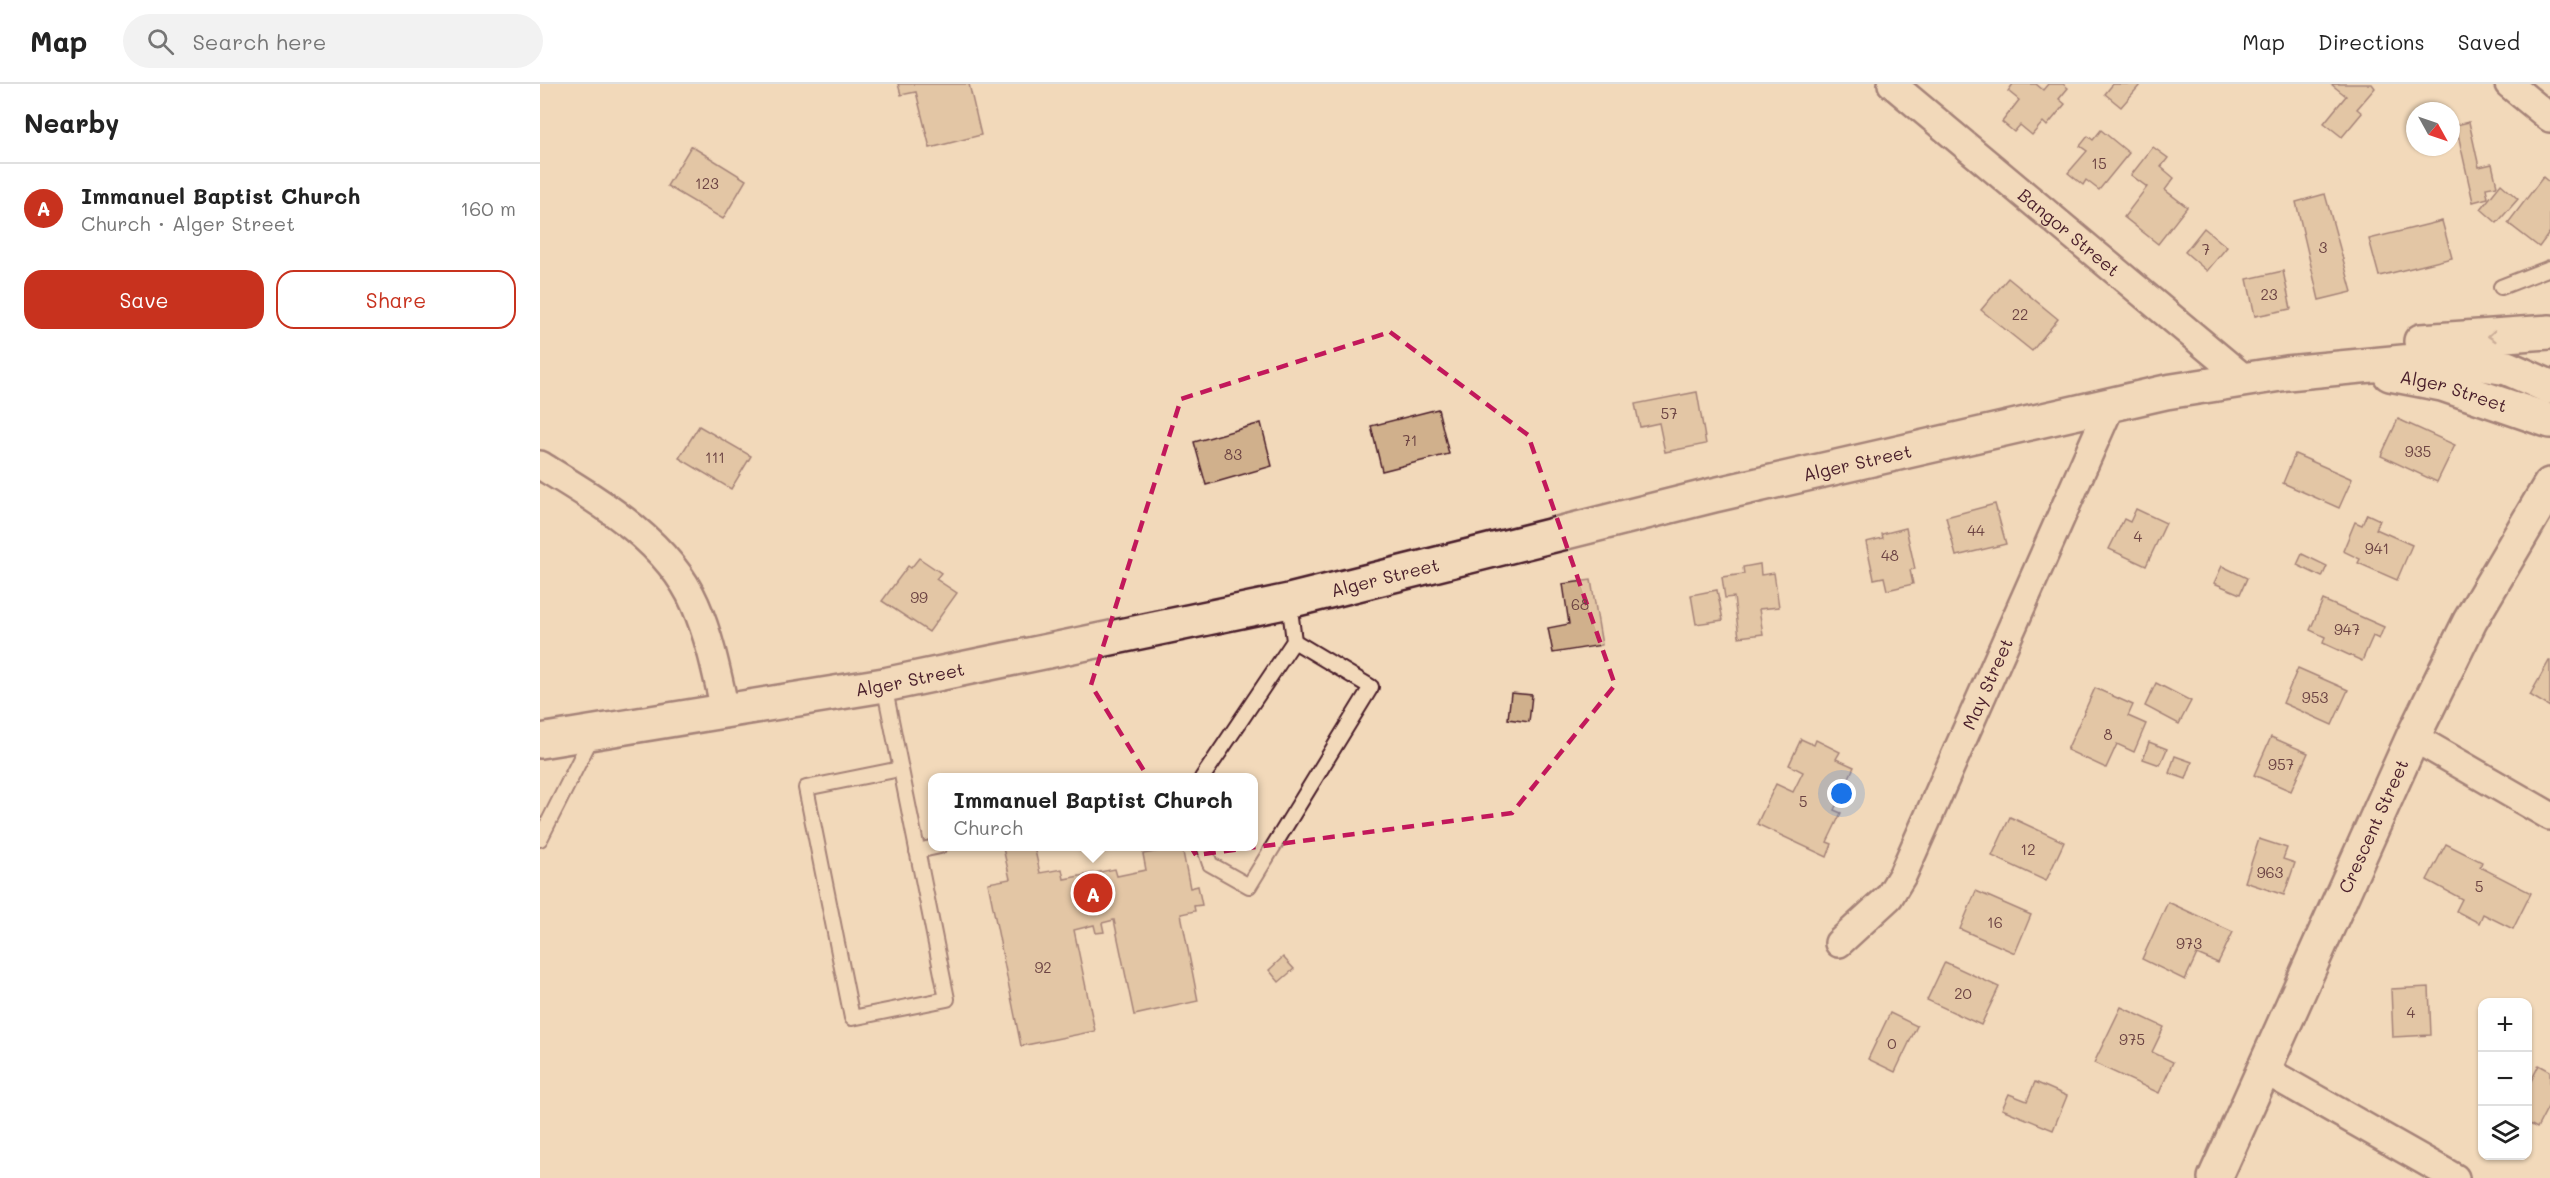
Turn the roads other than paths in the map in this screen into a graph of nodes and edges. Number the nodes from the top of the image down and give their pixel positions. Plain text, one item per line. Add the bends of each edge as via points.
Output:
1 (1892, 84) edge
2 (2510, 84) edge
3 (2550, 118) edge
4 (2550, 268) edge
5 (2500, 287) dead end
6 (2550, 332) edge
7 (2356, 368) junction
8 (2246, 380) junction
9 (2550, 387) edge
10 (2110, 406) junction
11 (2550, 421) edge
12 (540, 465) edge
13 (2550, 485) edge
14 (1289, 600) junction
15 (1294, 640) junction
16 (884, 685) junction
17 (725, 710) junction
18 (594, 732) junction
19 (2413, 737) junction
20 (540, 741) edge
21 (900, 769) junction
22 (1205, 773) edge
23 (2550, 816) edge
24 (540, 839) edge
25 (928, 849) edge
26 (917, 851) junction
27 (1206, 851) edge
28 (1839, 943) dead end
29 (2263, 1069) junction
30 (2214, 1178) edge
31 (2455, 1178) edge

1 - 8 street, Bangor Street
2 - 3 street
4 - 5 lane
6 -> 7 main road via 2411,342
7 - 8 main road, Alger Street
7 - 9 main road, Alger Street via 2445,358 2507,368
7 - 11 main road, Alger Street via 2442,384
8 - 10 main road, Alger Street via 2166,392
10 - 14 main road, Alger Street via 1714,495
10 - 28 street, May Street via 1903,874 1889,897
12 - 17 street via 631,525 674,570 695,602 711,648
13 - 19 main road, Crescent Street via 2470,621
14 - 15 lane
14 - 16 main road, Alger Street
15 - 22 lane
15 - 27 lane via 1371,687 1249,886 1210,864
16 - 17 main road, Alger Street
16 - 21 lane
17 - 18 main road, Alger Street
18 - 20 main road, Alger Street
18 - 24 lane
19 - 23 street
19 - 29 main road, Crescent Street
21 - 26 lane
21 - 26 lane via 806,788 852,1018 947,999
25 - 26 lane
29 - 30 main road, Crescent Street
29 - 31 street

